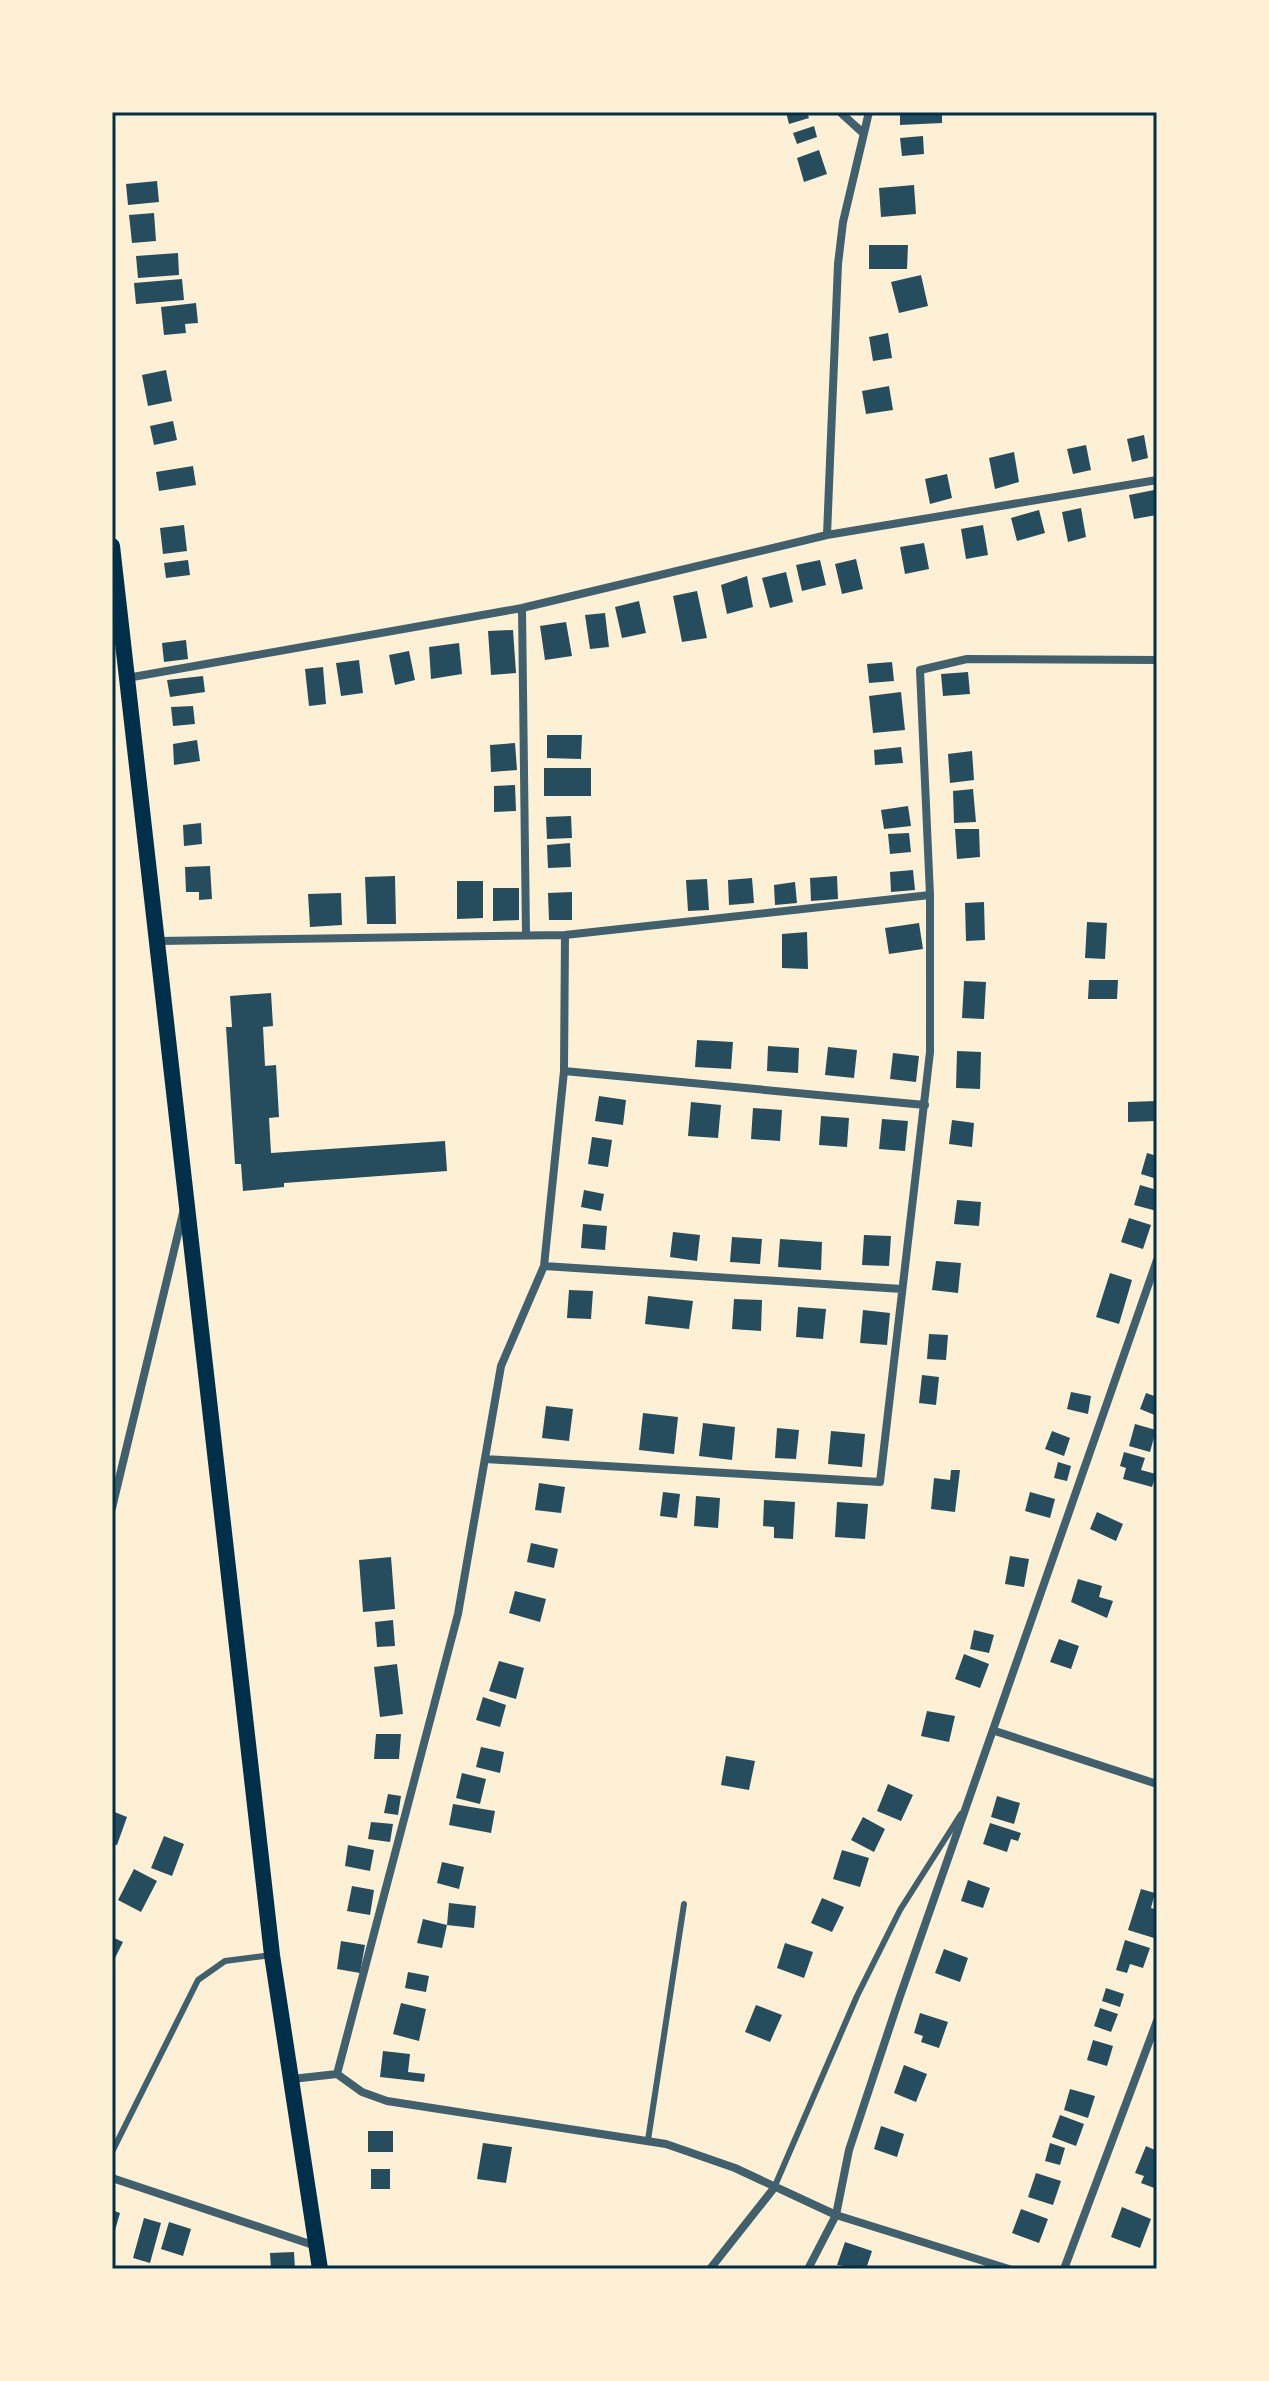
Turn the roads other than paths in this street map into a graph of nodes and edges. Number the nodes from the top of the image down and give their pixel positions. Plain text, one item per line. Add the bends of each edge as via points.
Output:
1 (840, 112) edge
2 (869, 112) edge
3 (863, 133) junction
4 (1157, 480) edge
5 (827, 535) junction
6 (112, 546) edge
7 (522, 608) junction
8 (1157, 660) edge
9 (127, 678) junction
10 (930, 895) junction
11 (526, 935) junction
12 (565, 935) junction
13 (158, 941) junction
14 (564, 1071) junction
15 (925, 1105) junction
16 (188, 1197) junction
17 (1157, 1260) edge
18 (544, 1266) junction
19 (902, 1289) junction
20 (485, 1459) junction
21 (112, 1508) edge
22 (995, 1731) junction
23 (1157, 1784) edge
24 (971, 1798) junction
25 (684, 1904) dead end
26 (272, 1955) junction
27 (1157, 2021) edge
28 (337, 2074) junction
29 (292, 2079) junction
30 (648, 2140) junction
31 (112, 2152) edge
32 (112, 2178) edge
33 (774, 2188) junction
34 (836, 2215) junction
35 (318, 2247) junction
36 (320, 2269) edge
37 (710, 2269) edge
38 (808, 2269) edge
39 (1009, 2269) edge
40 (1064, 2269) edge

1 - 3 street
2 - 3 street
3 - 5 street via 838,264
4 - 5 street
5 - 7 street
6 - 9 main road
7 - 9 street
7 - 11 street
8 - 10 street via 967,659 920,670
9 - 13 main road
10 - 12 street
10 - 15 street
11 - 12 street
11 - 13 street
12 - 14 street
13 - 16 main road
14 - 15 street
14 - 18 street
15 - 19 street
16 - 21 street
16 - 26 main road
17 - 22 street
18 - 19 street
18 - 20 street via 501,1366
19 - 20 street via 880,1482
20 - 28 street via 458,1614
22 - 23 street
22 - 24 street
24 - 33 lane via 900,1910
24 - 34 street via 849,2150
25 - 30 lane
26 - 29 main road
26 - 31 lane via 225,1961 198,1980
27 - 40 street
28 - 29 street
28 - 30 street via 387,2101
29 - 35 main road
30 - 33 street via 698,2154
32 - 35 street
33 - 34 street
33 - 37 street
34 - 38 street
34 - 39 street
35 - 36 main road

